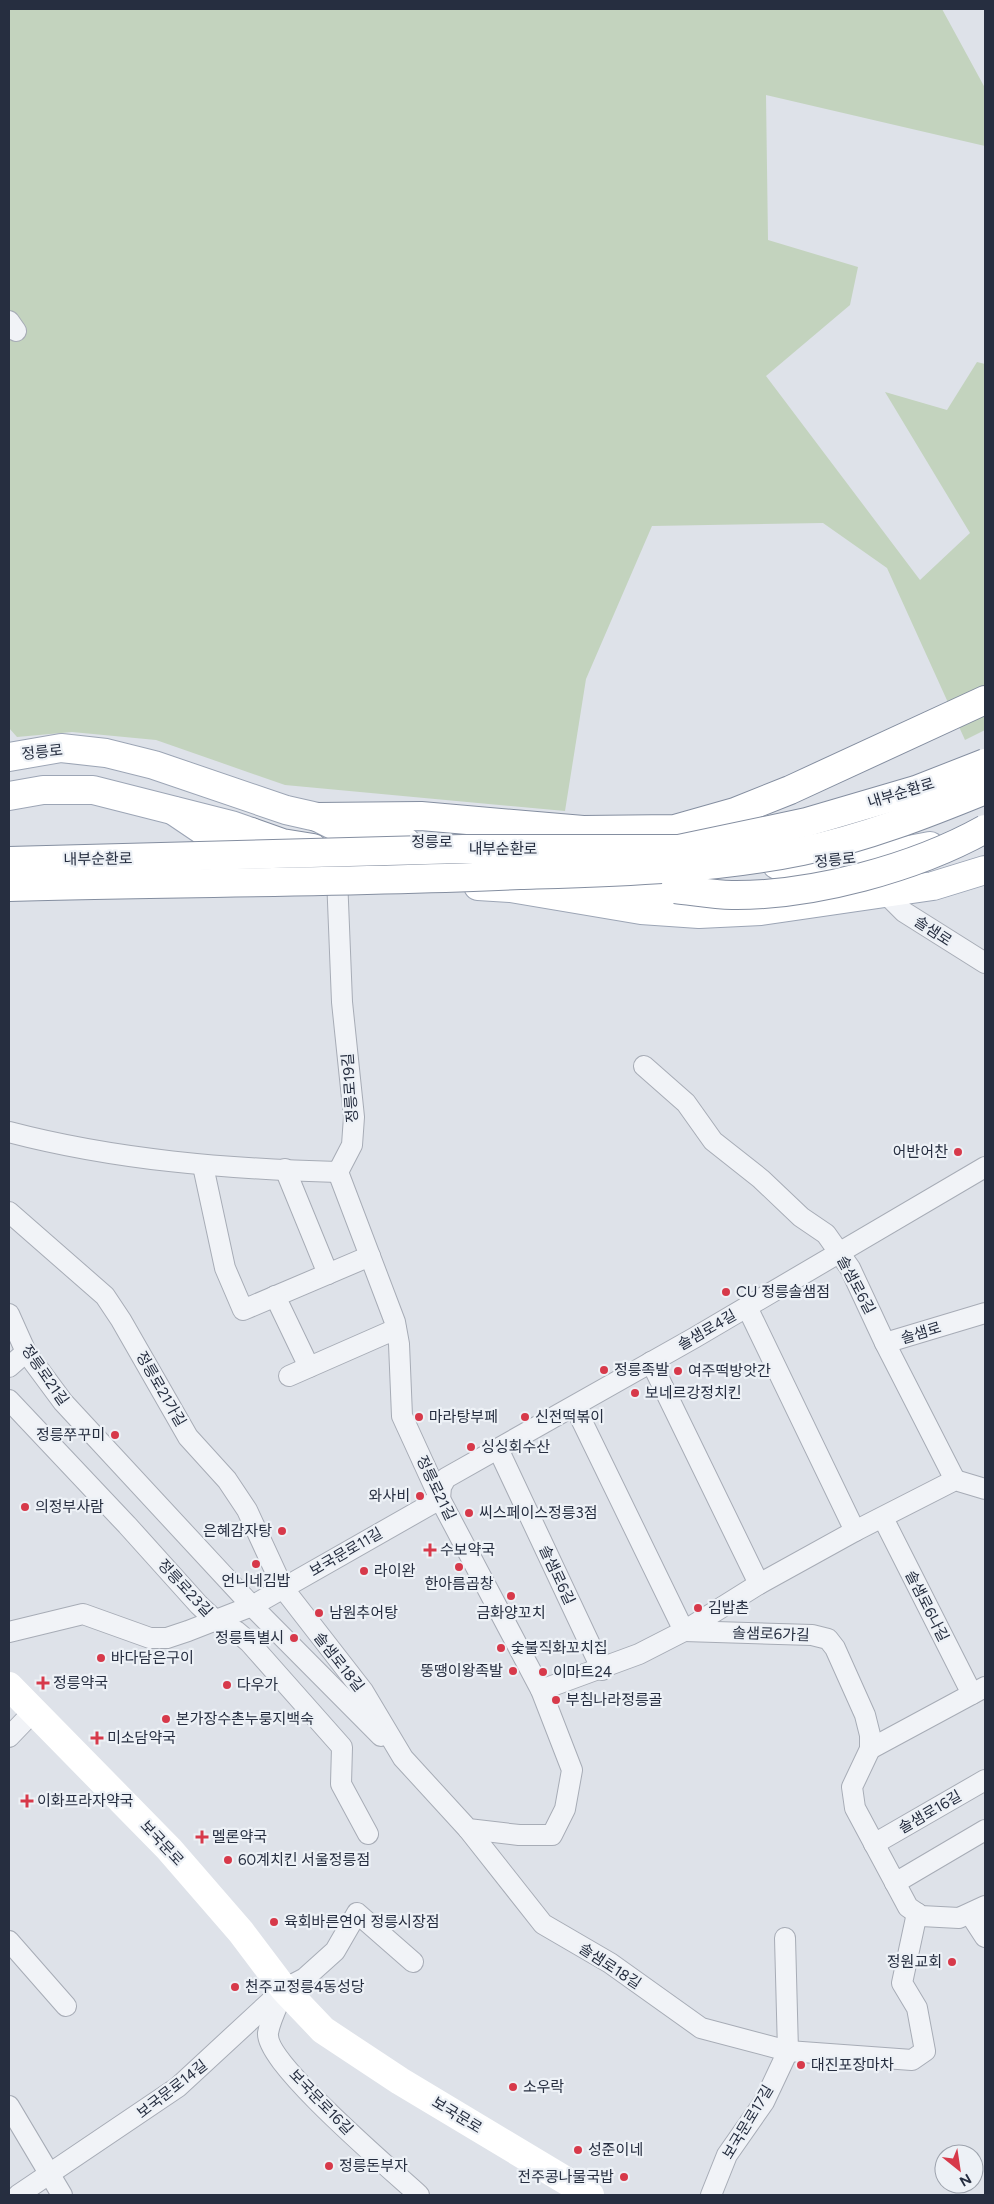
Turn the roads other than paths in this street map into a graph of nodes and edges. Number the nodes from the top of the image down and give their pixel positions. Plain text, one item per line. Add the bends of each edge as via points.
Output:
1 (985, 700) edge
2 (9, 757) edge
3 (985, 763) edge
4 (985, 790) edge
5 (9, 796) edge
6 (174, 811) junction
7 (317, 817) junction
8 (985, 829) edge
9 (252, 832) junction
10 (985, 833) edge
11 (9, 861) edge
12 (310, 870) junction
13 (985, 870) edge
14 (337, 877) junction
15 (9, 887) edge
16 (885, 893) junction
17 (985, 963) edge
18 (644, 1066) dead end
19 (9, 1132) edge
20 (203, 1166) junction
21 (985, 1167) edge
22 (285, 1170) junction
23 (338, 1172) junction
24 (9, 1212) edge
25 (839, 1252) junction
26 (370, 1256) junction
27 (328, 1274) junction
28 (275, 1296) junction
29 (747, 1307) junction
30 (985, 1313) edge
31 (9, 1314) edge
32 (396, 1329) junction
33 (885, 1343) junction
34 (26, 1352) junction
35 (651, 1362) junction
36 (9, 1367) edge
37 (309, 1367) junction
38 (289, 1376) dead end
39 (9, 1400) edge
40 (577, 1411) dead end
41 (500, 1454) dead end
42 (955, 1480) junction
43 (985, 1489) edge
44 (440, 1499) junction
45 (883, 1518) junction
46 (855, 1531) junction
47 (759, 1584) junction
48 (283, 1588) junction
49 (252, 1606) junction
50 (217, 1622) junction
51 (684, 1631) junction
52 (9, 1632) edge
53 (602, 1670) junction
54 (9, 1686) edge
55 (541, 1690) junction
56 (979, 1690) edge
57 (34, 1711) junction
58 (9, 1737) edge
59 (870, 1749) junction
60 (403, 1758) junction
61 (985, 1780) edge
62 (468, 1829) junction
63 (985, 1830) edge
64 (368, 1834) dead end
65 (874, 1844) junction
66 (895, 1884) junction
67 (978, 1910) edge
68 (917, 1913) junction
69 (985, 1937) edge
70 (785, 1938) dead end
71 (9, 1941) edge
72 (413, 1962) dead end
73 (284, 1989) junction
74 (66, 2006) dead end
75 (787, 2053) junction
76 (9, 2106) edge
77 (49, 2175) junction
78 (18, 2195) edge
79 (62, 2195) edge
80 (419, 2195) edge
81 (590, 2195) edge
82 (711, 2195) edge

1 - 7 main road via 790,790 736,812 675,829 583,830 422,816
2 - 7 main road, 정릉로 via 62,748 106,753
3 - 11 main road, 내부순환로, bridge via 916,790 807,822 679,849 463,849
4 - 15 main road, 내부순환로, bridge via 922,816 870,832 804,851 732,864 399,880
5 - 6 main road via 43,790 93,790
6 - 9 main road
6 - 12 main road via 245,859 265,866
7 - 10 main road, 정릉로 via 345,831 372,839 590,843 637,853 743,867 888,854
8 - 9 main road, bridge via 940,850 839,882 802,890 731,895 540,881 383,862 282,843
9 - 12 main road
12 - 14 main road
13 - 16 main road via 933,886
14 - 16 main road via 429,887 510,888 641,910 699,914 761,911
14 - 23 street, 정릉로19길 via 342,1002 354,1117 352,1145
16 - 17 street, 솔샘로 via 904,912
18 - 25 street, 솔샘로6길 via 686,1103 713,1141 761,1179 801,1217 826,1234
19 - 20 street via 53,1144
20 - 22 street
20 - 28 street via 225,1268 243,1310
21 - 25 street, 솔샘로4길
22 - 23 street
22 - 27 street
23 - 26 street, 정릉로21길
24 - 48 street, 정릉로21가길 via 105,1296 188,1437 228,1480 247,1510
25 - 29 street, 솔샘로4길
25 - 33 street, 솔샘로6길 via 850,1268
26 - 27 street
26 - 32 street, 정릉로21길
27 - 28 street
28 - 37 street
29 - 35 street, 솔샘로4길
29 - 46 street
30 - 33 street, 솔샘로
31 - 34 street, 정릉로21길
32 - 37 street
32 - 44 street, 정릉로21길 via 402,1416
33 - 42 street, 솔샘로6길
34 - 36 street
34 - 49 street, 정릉로21길 via 76,1417
35 - 44 street, 솔샘로4길 via 446,1478
35 - 47 street
37 - 38 street
39 - 50 street, 정릉로23길
40 - 51 street
41 - 53 street, 솔샘로6길
42 - 43 street
42 - 45 street
44 - 48 street, 보국문로11길
44 - 55 street, 정릉로21길
45 - 46 street
45 - 56 street, 솔샘로6나길
46 - 47 street
47 - 51 street
48 - 49 street, 보국문로11길
48 - 60 street, 솔샘로18길 via 363,1691
49 - 50 street, 보국문로11길
49 - 60 street
50 - 52 street, 보국문로11길 via 167,1638 150,1638 83,1614
50 - 64 street, 정릉로23길 via 249,1642 342,1746 341,1784
51 - 53 street
51 - 59 street, 솔샘로6가길 via 812,1635 828,1639 865,1715
53 - 55 street
54 - 57 main road, 보국문로
55 - 62 street via 572,1770 564,1809 552,1835
56 - 59 street
57 - 58 street
57 - 73 main road, 보국문로 via 169,1849 241,1932
59 - 65 street via 852,1787 854,1808
60 - 62 street, 솔샘로18길
61 - 65 street, 솔샘로16길
62 - 75 street, 솔샘로18길 via 543,1924 610,1963 701,2028
63 - 66 street
65 - 66 street
66 - 68 street via 908,1907
67 - 68 street via 960,1918
67 - 69 street
68 - 75 street via 902,1983 917,2008 926,2051 912,2060
70 - 75 street, 보국문로17길
71 - 74 street
72 - 73 street via 358,1913 335,1951 305,1978
73 - 77 street, 보국문로14길 via 178,2087
73 - 80 street, 보국문로16길 via 268,2033 272,2049 320,2104
73 - 81 main road, 보국문로 via 323,2030 365,2059
75 - 82 street, 보국문로17길 via 764,2102 727,2155
76 - 77 street
77 - 78 street, 보국문로14길
77 - 79 street

